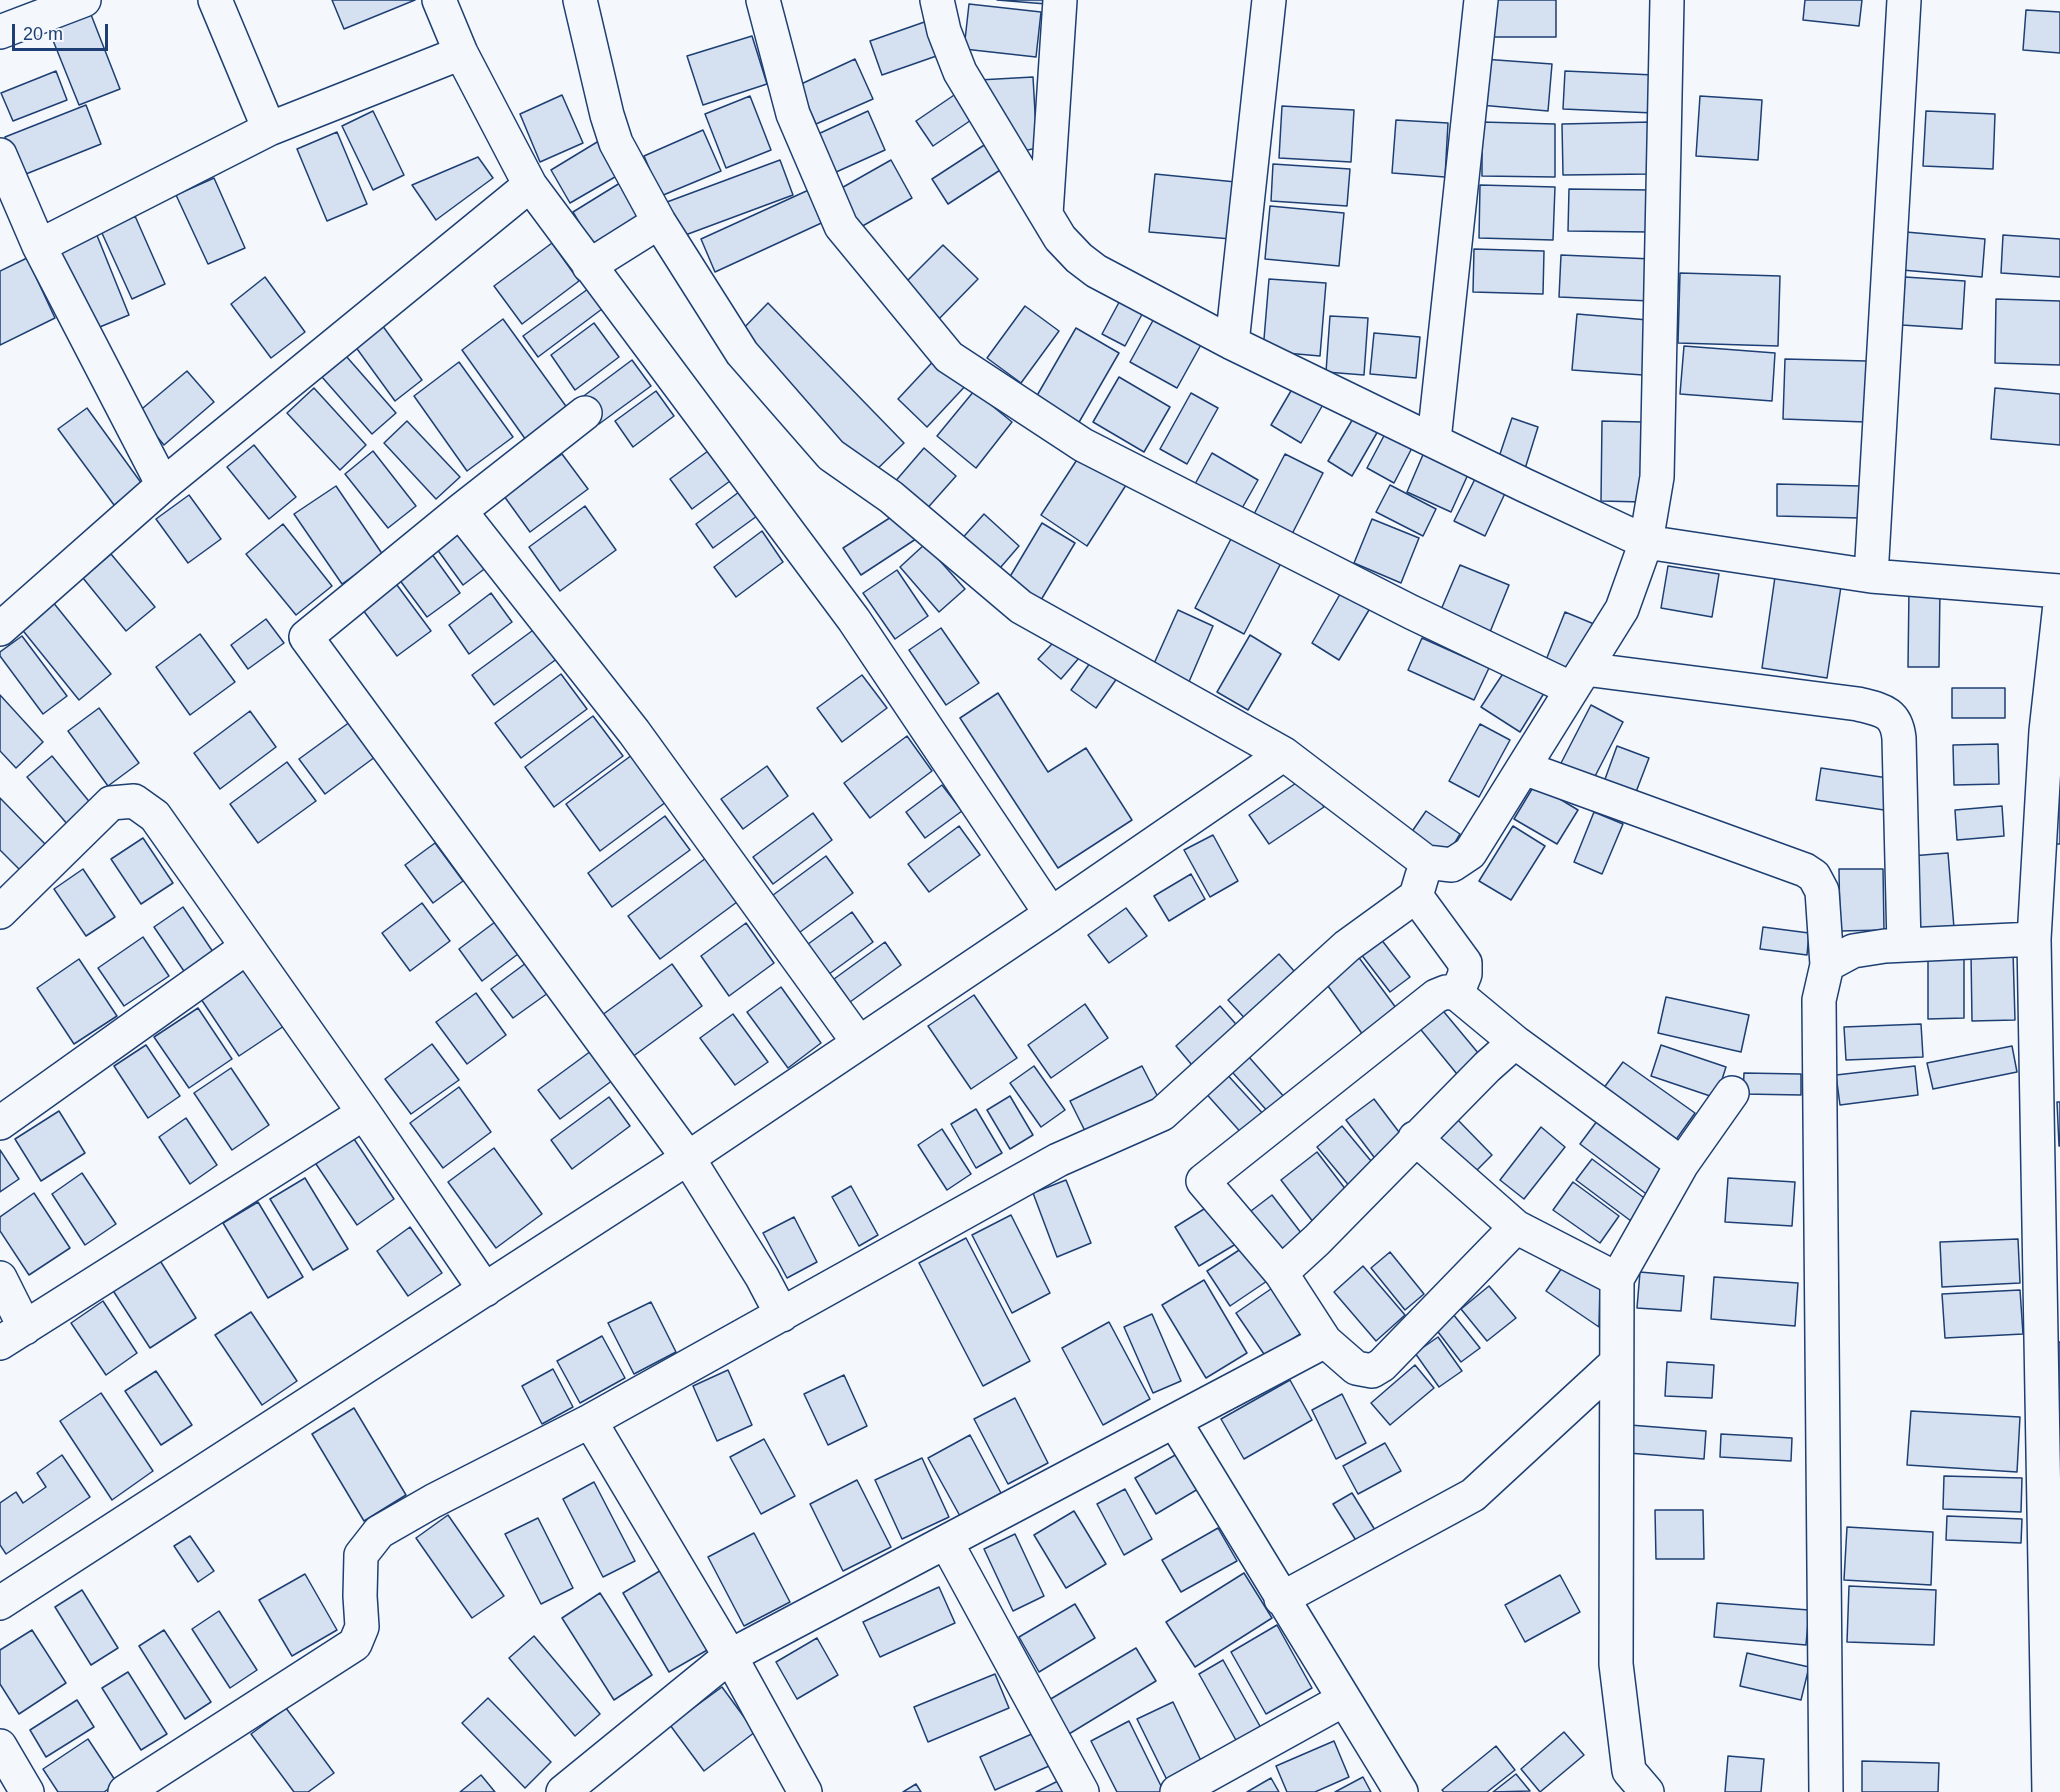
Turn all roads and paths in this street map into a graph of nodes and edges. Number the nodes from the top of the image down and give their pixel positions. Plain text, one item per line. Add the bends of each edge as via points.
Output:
1 (84, 0) edge
2 (215, 0) edge
3 (439, 0) edge
4 (580, 0) edge
5 (763, 0) edge
6 (938, 0) edge
7 (1060, 0) edge
8 (1269, 0) edge
9 (1481, 0) edge
10 (1667, 0) edge
11 (1904, 0) edge
12 (0, 32) edge
13 (461, 53) junction
14 (268, 129) junction
15 (0, 155) edge
16 (530, 185) junction
17 (1046, 214) junction
18 (659, 222) junction
19 (39, 246) junction
20 (589, 266) junction
21 (1232, 343) junction
22 (585, 413) dead end
23 (1434, 440) junction
24 (163, 485) junction
25 (460, 511) junction
26 (1646, 542) junction
27 (1870, 576) junction
28 (2060, 591) edge
29 (2060, 604) edge
30 (0, 629) edge
31 (1579, 679) junction
32 (2053, 731) edge
33 (1284, 754) junction
34 (1524, 768) junction
35 (1426, 862) junction
36 (1416, 896) junction
37 (0, 912) edge
38 (1051, 914) junction
39 (2034, 939) junction
40 (1904, 945) junction
41 (247, 947) junction
42 (1827, 965) junction
43 (1457, 994) junction
44 (1515, 1042) junction
45 (859, 1043) junction
46 (1732, 1093) dead end
47 (364, 1113) junction
48 (0, 1123) edge
49 (1415, 1138) junction
50 (688, 1158) junction
51 (1682, 1164) junction
52 (1516, 1227) junction
53 (1281, 1273) junction
54 (0, 1278) edge
55 (1617, 1279) junction
56 (485, 1290) junction
57 (782, 1315) junction
58 (13, 1335) edge
59 (1325, 1341) junction
60 (1616, 1363) junction
61 (590, 1421) junction
62 (1175, 1422) junction
63 (946, 1542) junction
64 (1281, 1599) junction
65 (0, 1603) edge
66 (730, 1656) junction
67 (1343, 1700) junction
68 (0, 1746) edge
69 (27, 1792) edge
70 (125, 1792) edge
71 (563, 1792) edge
72 (805, 1792) edge
73 (1082, 1792) edge
74 (1177, 1792) edge
75 (1401, 1792) edge
76 (1647, 1792) edge
77 (1826, 1792) edge
78 (2049, 1792) edge

1 - 12 street
2 - 14 street
3 - 13 street
4 - 18 street via 616,143
5 - 31 street via 793,114 841,226 949,357 1083,445 1411,612
6 - 17 street via 944,32 960,72
7 - 17 street
8 - 21 street
9 - 23 street
10 - 26 street via 1658,477
11 - 27 street
13 - 14 street
13 - 16 street
14 - 19 street
15 - 19 street
16 - 20 street
16 - 24 street
17 - 21 street via 1060,238 1096,271
18 - 20 street
18 - 33 street via 742,353 831,455 891,497 1021,607
19 - 24 street
20 - 38 street via 854,620
21 - 23 street
22 - 25 street
23 - 26 street
24 - 30 street
25 - 45 street via 634,732
25 - 50 street via 306,638
26 - 27 street
26 - 31 street via 1622,609
27 - 28 street
29 - 32 street
31 - 34 street
31 - 40 street via 1858,704 1890,714 1898,725 1899,738
32 - 39 street
33 - 35 street
33 - 38 street
34 - 35 street via 1470,853 1452,865
34 - 42 street via 1805,870 1814,876 1822,891
35 - 36 street
36 - 43 street via 1465,963
36 - 57 street via 1347,946 1162,1114 1058,1160
37 - 41 street via 111,803 134,801 155,816
38 - 45 street
39 - 40 street
39 - 78 street
40 - 42 street via 1853,951
41 - 47 street
41 - 48 street
42 - 77 street via 1819,1000
43 - 44 street
43 - 53 street via 1446,992 1436,996 1203,1181
44 - 49 street
44 - 51 street
45 - 50 street
46 - 51 street
47 - 56 street
47 - 58 street
49 - 52 street
49 - 53 street
50 - 56 street
50 - 57 street
51 - 55 street
52 - 55 street
52 - 59 street via 1372,1371 1356,1368
53 - 59 street
54 - 58 street
55 - 60 street
56 - 65 street
57 - 61 street
59 - 62 street
60 - 64 street via 1473,1495
60 - 76 street via 1616,1664 1629,1771
61 - 66 street
61 - 70 street via 379,1532 361,1555 362,1627 356,1644
62 - 63 street
62 - 64 street
63 - 66 street
63 - 73 street
64 - 67 street
66 - 71 street
66 - 72 street
67 - 74 street
67 - 75 street
68 - 69 street

